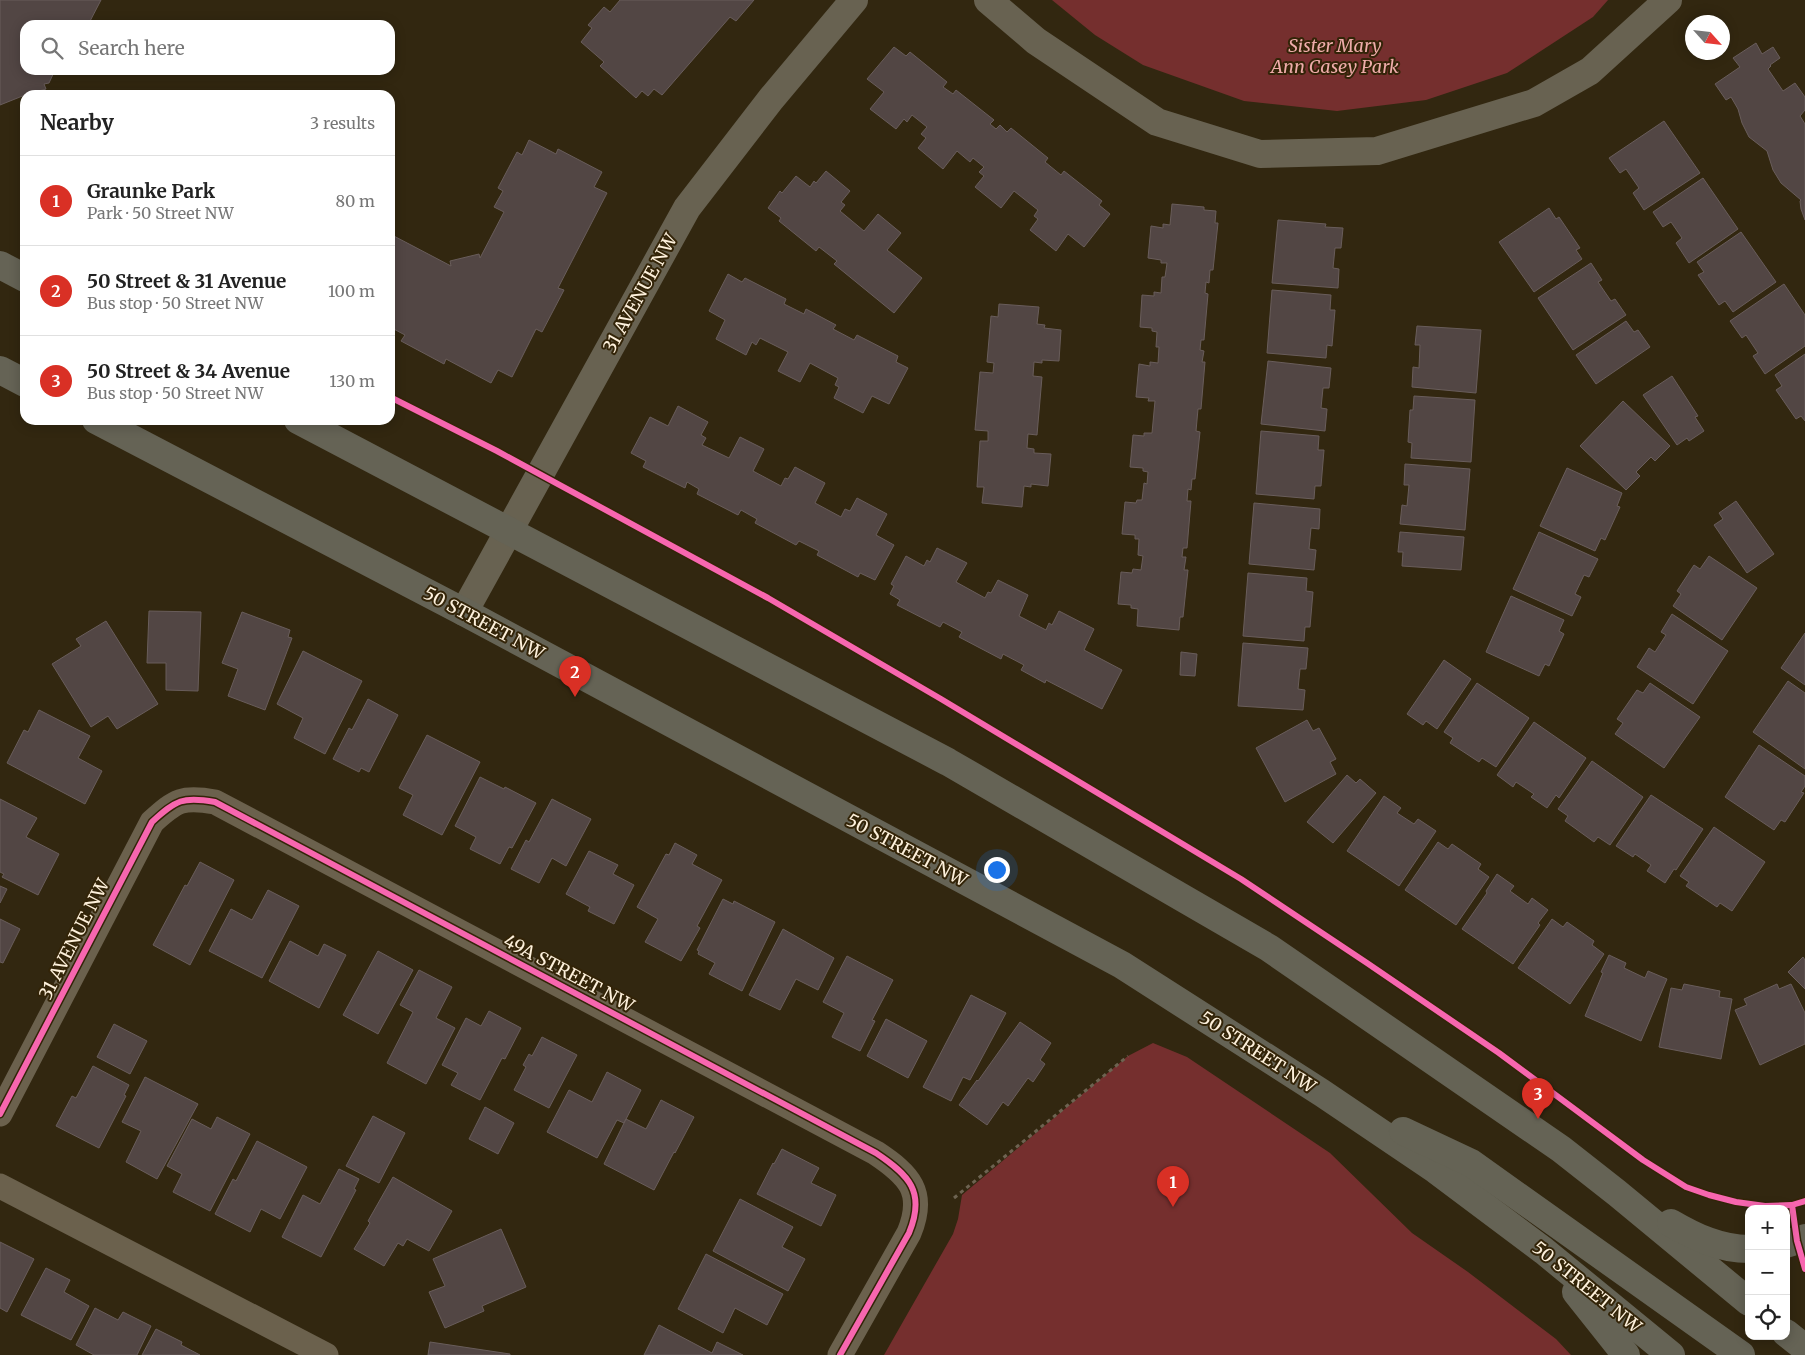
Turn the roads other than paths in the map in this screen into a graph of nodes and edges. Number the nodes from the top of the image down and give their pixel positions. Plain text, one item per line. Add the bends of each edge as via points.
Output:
1 (854, 0) edge
2 (988, 0) edge
3 (1668, 0) edge
4 (0, 265) edge
5 (20, 275) edge
6 (0, 370) edge
7 (20, 380) edge
8 (106, 425) edge
9 (308, 425) edge
10 (509, 530) junction
11 (464, 612) junction
12 (195, 798) joint
13 (1322, 1093) junction
14 (0, 1114) edge
15 (0, 1186) edge
16 (1617, 1193) junction
17 (1805, 1238) edge
18 (1790, 1243) edge
19 (1745, 1248) edge
20 (1544, 1251) junction
21 (1745, 1299) edge
22 (1790, 1336) edge
23 (1805, 1348) edge
24 (326, 1355) edge
25 (840, 1355) edge
26 (1626, 1355) edge
27 (1671, 1355) edge
28 (1742, 1355) edge

1 - 10 street, 31 AVENUE NW via 771,99 687,208
2 - 3 street via 1036,41 1157,122 1260,154 1377,151 1534,102 1590,71
4 - 5 main road
6 - 7 main road
8 - 11 main road, 50 STREET NW
9 - 10 main road
10 - 11 street, 31 AVENUE NW
10 - 16 main road via 948,762 1269,948 1561,1149
11 - 13 main road, 50 STREET NW via 1122,965
12 - 14 street, 31 AVENUE NW via 180,801 152,822
12 - 25 street, 49A STREET NW via 228,808 876,1153 893,1165 909,1179 916,1210 914,1221
13 - 20 main road, 50 STREET NW via 1436,1170
13 - 28 main road via 1471,1163
15 - 24 street
16 - 19 main road via 1696,1238 1735,1249
16 - 21 main road
17 - 18 main road
20 - 26 main road
20 - 27 main road, 50 STREET NW
22 - 23 main road

